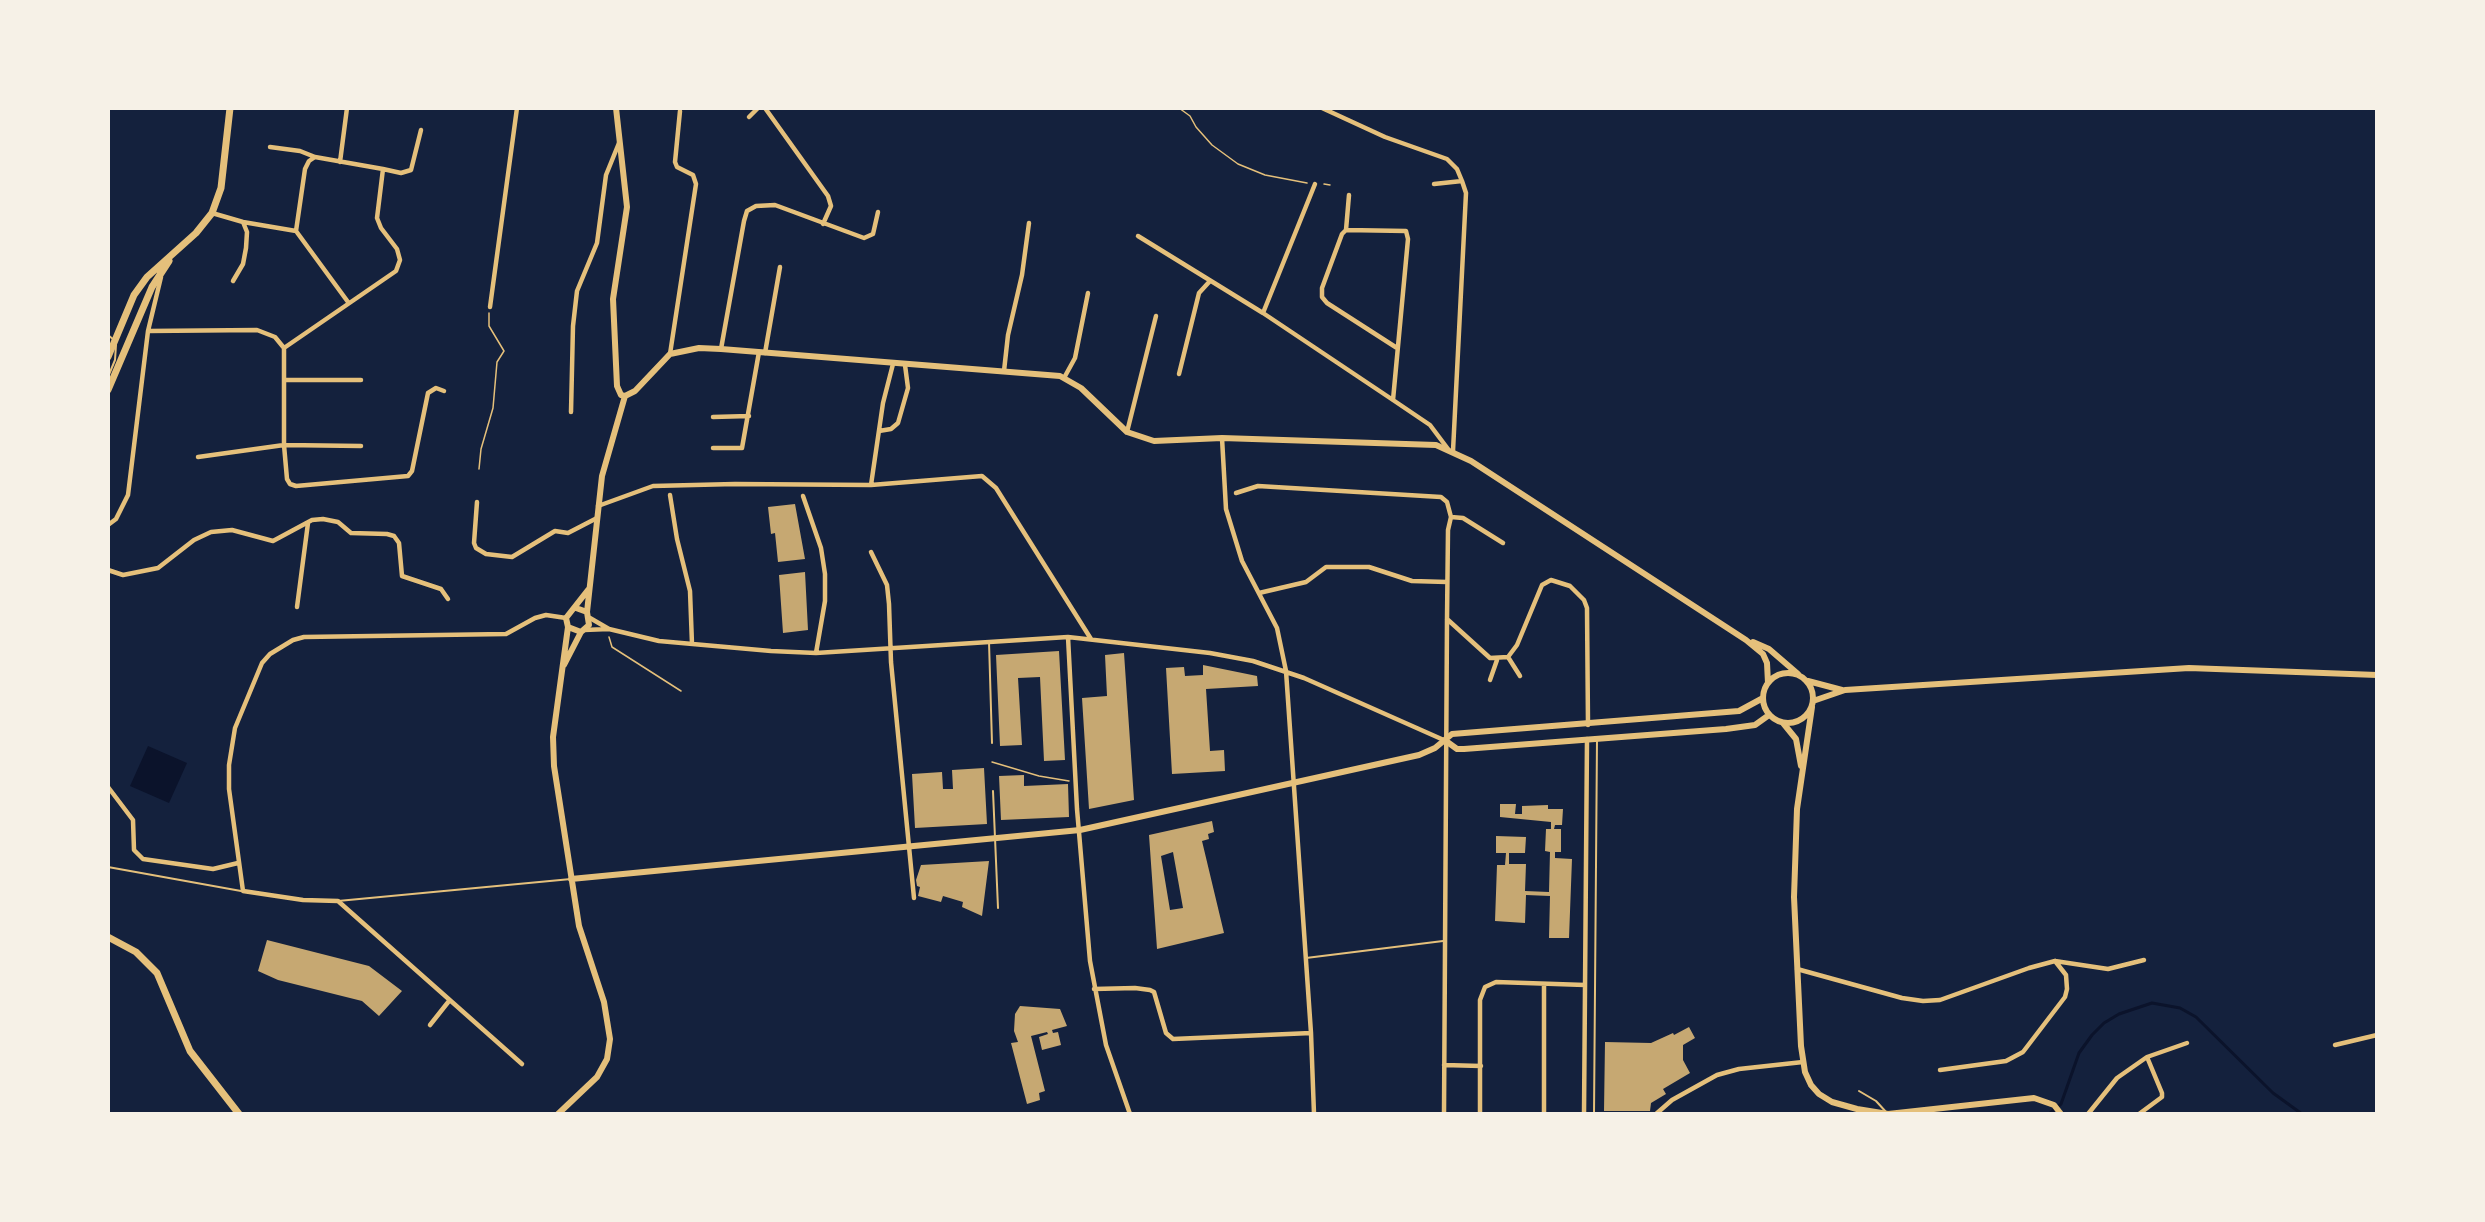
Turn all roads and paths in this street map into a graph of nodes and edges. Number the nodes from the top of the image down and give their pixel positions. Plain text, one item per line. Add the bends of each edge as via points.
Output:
1 (230, 108) edge
2 (347, 108) edge
3 (517, 108) edge
4 (616, 108) edge
5 (758, 108) edge
6 (765, 108) edge
7 (1118, 108) edge
8 (1145, 108) edge
9 (1179, 108) edge
10 (1322, 108) edge
11 (680, 111) dead end
12 (749, 117) dead end
13 (421, 130) dead end
14 (619, 142) junction
15 (270, 147) dead end
16 (315, 157) junction
17 (340, 162) junction
18 (383, 169) junction
19 (1462, 181) junction
20 (1315, 184) junction
21 (1434, 184) dead end
22 (1330, 185) dead end
23 (1349, 195) dead end
24 (878, 212) dead end
25 (212, 213) junction
26 (243, 222) junction
27 (1029, 223) dead end
28 (823, 224) junction
29 (296, 231) junction
30 (1346, 231) junction
31 (1138, 236) dead end
32 (172, 257) junction
33 (780, 267) dead end
34 (163, 271) junction
35 (233, 281) dead end
36 (1210, 281) junction
37 (1089, 293) dead end
38 (348, 302) junction
39 (490, 306) joint
40 (1263, 313) junction
41 (1156, 316) dead end
42 (148, 331) junction
43 (108, 335) edge
44 (115, 341) junction
45 (284, 348) junction
46 (1396, 348) junction
47 (721, 349) junction
48 (762, 352) junction
49 (670, 354) junction
50 (108, 357) edge
51 (893, 364) junction
52 (905, 365) junction
53 (1004, 371) junction
54 (1179, 374) dead end
55 (108, 377) edge
56 (1064, 378) junction
57 (284, 380) junction
58 (362, 380) dead end
59 (108, 390) edge
60 (444, 391) dead end
61 (625, 396) junction
62 (1393, 400) junction
63 (571, 412) dead end
64 (749, 416) junction
65 (713, 417) dead end
66 (879, 431) junction
67 (1127, 432) junction
68 (1222, 438) junction
69 (284, 445) junction
70 (361, 446) dead end
71 (713, 448) dead end
72 (1451, 450) junction
73 (198, 457) dead end
74 (479, 469) dead end
75 (871, 485) junction
76 (1236, 493) dead end
77 (670, 495) dead end
78 (803, 496) dead end
79 (477, 502) dead end
80 (598, 506) junction
81 (1451, 517) junction
82 (597, 518) junction
83 (308, 523) junction
84 (108, 525) edge
85 (1503, 543) dead end
86 (871, 552) dead end
87 (108, 570) edge
88 (1447, 582) junction
89 (588, 590) junction
90 (1259, 593) junction
91 (448, 598) dead end
92 (297, 607) dead end
93 (576, 608) junction
94 (588, 615) junction
95 (566, 618) junction
96 (1446, 619) junction
97 (568, 627) junction
98 (609, 630) junction
99 (583, 631) junction
100 (1068, 637) junction
101 (1091, 639) junction
102 (1746, 640) junction
103 (989, 642) junction
104 (692, 644) junction
105 (891, 649) junction
106 (816, 653) junction
107 (1508, 657) junction
108 (1497, 660) junction
109 (562, 671) junction
110 (1286, 671) junction
111 (1798, 675) junction
112 (2377, 675) edge
113 (1520, 676) dead end
114 (1490, 680) dead end
115 (1806, 680) junction
116 (1768, 683) junction
117 (1845, 690) junction
118 (681, 691) dead end
119 (1762, 698) junction
120 (1812, 704) junction
121 (1769, 715) junction
122 (1783, 723) junction
123 (1588, 724) junction
124 (1587, 739) junction
125 (1597, 739) junction
126 (1446, 741) junction
127 (992, 743) dead end
128 (992, 762) dead end
129 (1802, 772) junction
130 (1076, 782) junction
131 (1294, 785) junction
132 (108, 788) edge
133 (993, 791) dead end
134 (1080, 830) junction
135 (995, 840) junction
136 (907, 848) junction
137 (238, 863) junction
138 (108, 867) edge
139 (571, 879) junction
140 (243, 891) junction
141 (914, 898) dead end
142 (338, 901) junction
143 (998, 908) dead end
144 (108, 937) edge
145 (1446, 941) junction
146 (1305, 958) junction
147 (2145, 960) dead end
148 (2055, 961) junction
149 (1796, 969) junction
150 (1544, 984) junction
151 (1585, 986) junction
152 (1094, 989) junction
153 (449, 1001) junction
154 (430, 1025) dead end
155 (1311, 1033) junction
156 (2377, 1035) edge
157 (2187, 1043) dead end
158 (2335, 1046) dead end
159 (2147, 1057) junction
160 (1803, 1062) junction
161 (522, 1064) dead end
162 (1444, 1065) junction
163 (1481, 1066) junction
164 (1940, 1070) dead end
165 (1859, 1091) dead end
166 (239, 1114) edge
167 (558, 1114) edge
168 (1130, 1114) edge
169 (1314, 1114) edge
170 (1444, 1114) edge
171 (1480, 1114) edge
172 (1544, 1114) edge
173 (1584, 1114) edge
174 (1594, 1114) edge
175 (1656, 1114) edge
176 (1888, 1114) edge
177 (2061, 1114) edge
178 (2088, 1114) edge
179 (2139, 1114) edge

1 - 25 main road via 221,188
2 - 17 street
3 - 39 street
4 - 14 street
5 - 12 street
6 - 28 street via 828,196 831,206
7 - 8 path
9 - 20 path via 1212,145 1238,164 1266,175
10 - 19 street via 1385,138 1447,159
11 - 49 street via 675,162 693,175 696,184
13 - 18 street via 411,170 401,173
14 - 61 street via 627,207 613,299 617,386
14 - 63 street via 606,175 597,243 576,298
15 - 16 street
16 - 17 street
16 - 29 street via 305,169
17 - 18 street
18 - 38 street via 377,218 397,249 399,265
19 - 21 street
19 - 72 street via 1466,193
20 - 22 path
20 - 40 street
23 - 30 street
24 - 28 street via 869,238
25 - 26 street
25 - 32 main road
26 - 29 street
26 - 35 street via 247,231 245,256
27 - 53 street
28 - 47 street via 775,205 756,206 747,211
29 - 38 street
30 - 46 street via 1322,288 1322,297
30 - 46 street via 1406,231
31 - 36 street
32 - 34 main road
32 - 44 main road via 147,277 134,295
33 - 48 street
34 - 42 street
34 - 59 main road
36 - 40 street
36 - 54 street via 1199,293
37 - 56 street via 1075,358
38 - 45 street
39 - 74 path via 489,326 504,351 497,362 493,408
40 - 62 street
41 - 67 street
42 - 45 street via 257,330 275,337
42 - 84 street via 128,495 116,519
43 - 44 lane
44 - 50 main road
44 - 55 lane via 117,352
45 - 57 street
46 - 62 street
47 - 48 street
47 - 49 street via 699,348
48 - 51 street
48 - 64 street
49 - 61 street via 635,392
51 - 52 street
51 - 66 street
52 - 53 street
52 - 66 street via 908,388 897,423 891,429
53 - 56 street
56 - 67 street via 1081,388
57 - 58 street
57 - 69 street
60 - 69 street via 436,388 428,393 412,471 400,479 365,478 296,486 287,479
61 - 80 street via 605,462
62 - 72 street via 1430,425
64 - 65 street
64 - 71 street via 740,450
66 - 75 street
67 - 68 street via 1154,441
68 - 72 street via 1428,443
68 - 90 street via 1224,498 1242,561
69 - 70 street
69 - 73 street
72 - 102 street
75 - 80 street via 653,486
75 - 101 street via 972,476 990,481
76 - 81 street via 1258,486 1441,497 1447,502
77 - 104 street via 676,539 690,591
78 - 106 street via 821,548 825,574 825,601
79 - 82 street via 474,543 486,554 512,557 555,531 568,533
80 - 82 street
81 - 85 street via 1463,518
81 - 88 street
82 - 89 street
83 - 87 street via 273,541 232,530 211,532 194,540 159,568 123,575
83 - 91 street via 332,520 351,533 394,536 399,543 399,570 404,578 441,589
83 - 92 street
86 - 105 street via 887,585
88 - 90 street via 1407,580 1369,567 1326,567 1306,582
88 - 96 street
89 - 93 street
89 - 94 street
90 - 110 street via 1276,628
93 - 94 street
93 - 95 street
94 - 98 street
94 - 99 street
95 - 97 street
95 - 137 street via 546,615 506,634 297,638 270,654 244,701 231,744 229,789
96 - 108 street
96 - 126 street
97 - 99 street
97 - 109 street
98 - 99 street
98 - 104 street
98 - 118 path via 612,647
99 - 109 street
100 - 101 street
100 - 103 street
100 - 130 street
101 - 110 street via 1210,653
102 - 111 street via 1769,649
102 - 116 street via 1763,654
103 - 105 street
103 - 127 lane
104 - 106 street
105 - 106 street
105 - 136 street
107 - 108 street
107 - 113 street
107 - 123 street via 1517,645 1542,585 1551,580 1570,586 1587,608
108 - 114 street
109 - 139 street via 554,726 554,766
110 - 126 street
110 - 131 street
111 - 115 street
111 - 116 street via 1782,674
112 - 117 street via 2189,668
115 - 117 street
115 - 120 street via 1813,693
116 - 119 street
117 - 120 street
119 - 121 street
119 - 123 street via 1739,711
120 - 122 street via 1797,722
120 - 129 street
121 - 122 street
121 - 125 street via 1755,725
122 - 129 street via 1796,739
123 - 126 street via 1452,734
124 - 125 street
124 - 126 street via 1464,749
124 - 151 street
125 - 174 lane
126 - 131 street via 1424,754
126 - 145 street
128 - 130 path
129 - 149 street via 1794,840
130 - 134 street
131 - 134 street
131 - 146 street
132 - 137 street via 133,820 134,850 143,860 213,869
133 - 135 lane
134 - 135 street
134 - 152 street
135 - 136 street
135 - 143 lane
136 - 139 street
136 - 141 street
137 - 140 street
138 - 140 lane
139 - 142 lane
139 - 167 street via 579,926 604,1002 610,1039 607,1059 597,1077
140 - 142 street
142 - 153 street
144 - 166 main road via 136,952 157,973 190,1051
145 - 146 lane
145 - 162 street
146 - 155 street
147 - 148 street via 2108,969
148 - 149 street via 1940,1000 1923,1001
148 - 164 street via 2066,975 2065,997 2024,1052 2006,1061
149 - 160 street
150 - 151 street
150 - 163 street via 1496,982 1485,987 1480,1000
150 - 172 street
151 - 173 street
152 - 155 street via 1135,988 1154,992 1170,1038
152 - 168 street via 1106,1045
153 - 154 street
153 - 161 street
155 - 169 street
156 - 158 street
157 - 159 street
159 - 178 street via 2117,1078
159 - 179 street via 2162,1097
160 - 175 street via 1717,1075 1672,1100
160 - 176 street via 1808,1080 1819,1094 1843,1106
162 - 163 street
162 - 170 street
163 - 171 street
165 - 176 lane
176 - 177 street via 2034,1098 2054,1105

